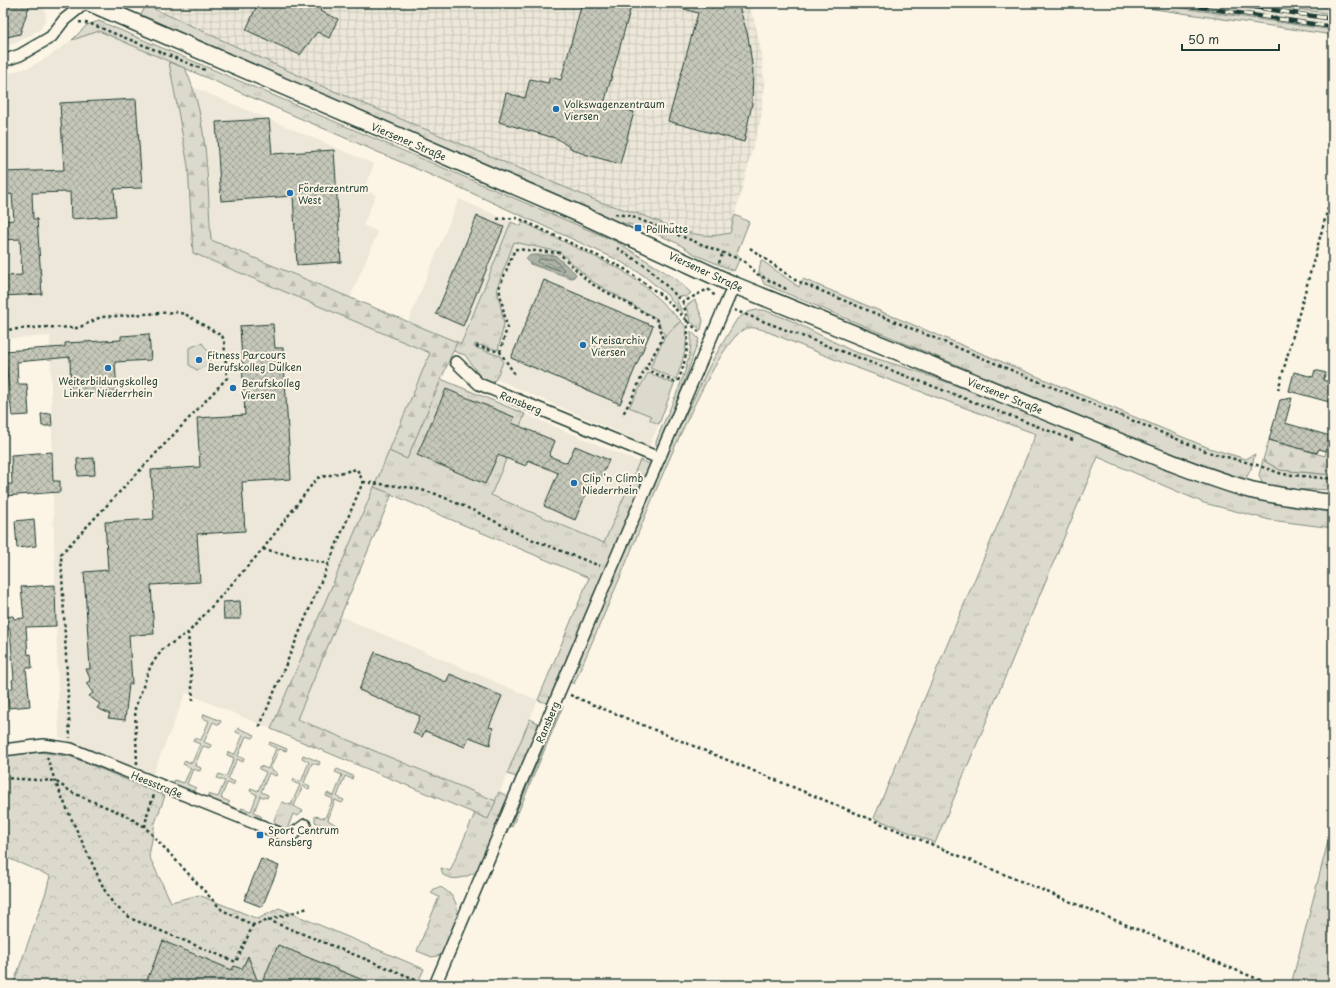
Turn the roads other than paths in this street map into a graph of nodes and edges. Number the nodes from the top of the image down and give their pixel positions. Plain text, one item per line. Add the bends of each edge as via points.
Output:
1 (85, 3) edge
2 (90, 3) edge
3 (3, 61) edge
4 (734, 285) junction
5 (456, 362) dead end
6 (659, 458) junction
7 (1333, 503) edge
8 (3, 750) edge
9 (305, 825) dead end
10 (435, 985) edge

1 - 3 street via 64,20 51,37 20,55
2 - 4 main road, Viersener Straße via 588,218
4 - 6 street, Ransberg
4 - 7 main road, Viersener Straße via 1204,475 1286,497
5 - 6 street, Ransberg via 479,384
6 - 10 street, Ransberg
8 - 9 street, Heesstraße via 44,745 71,749 289,837

